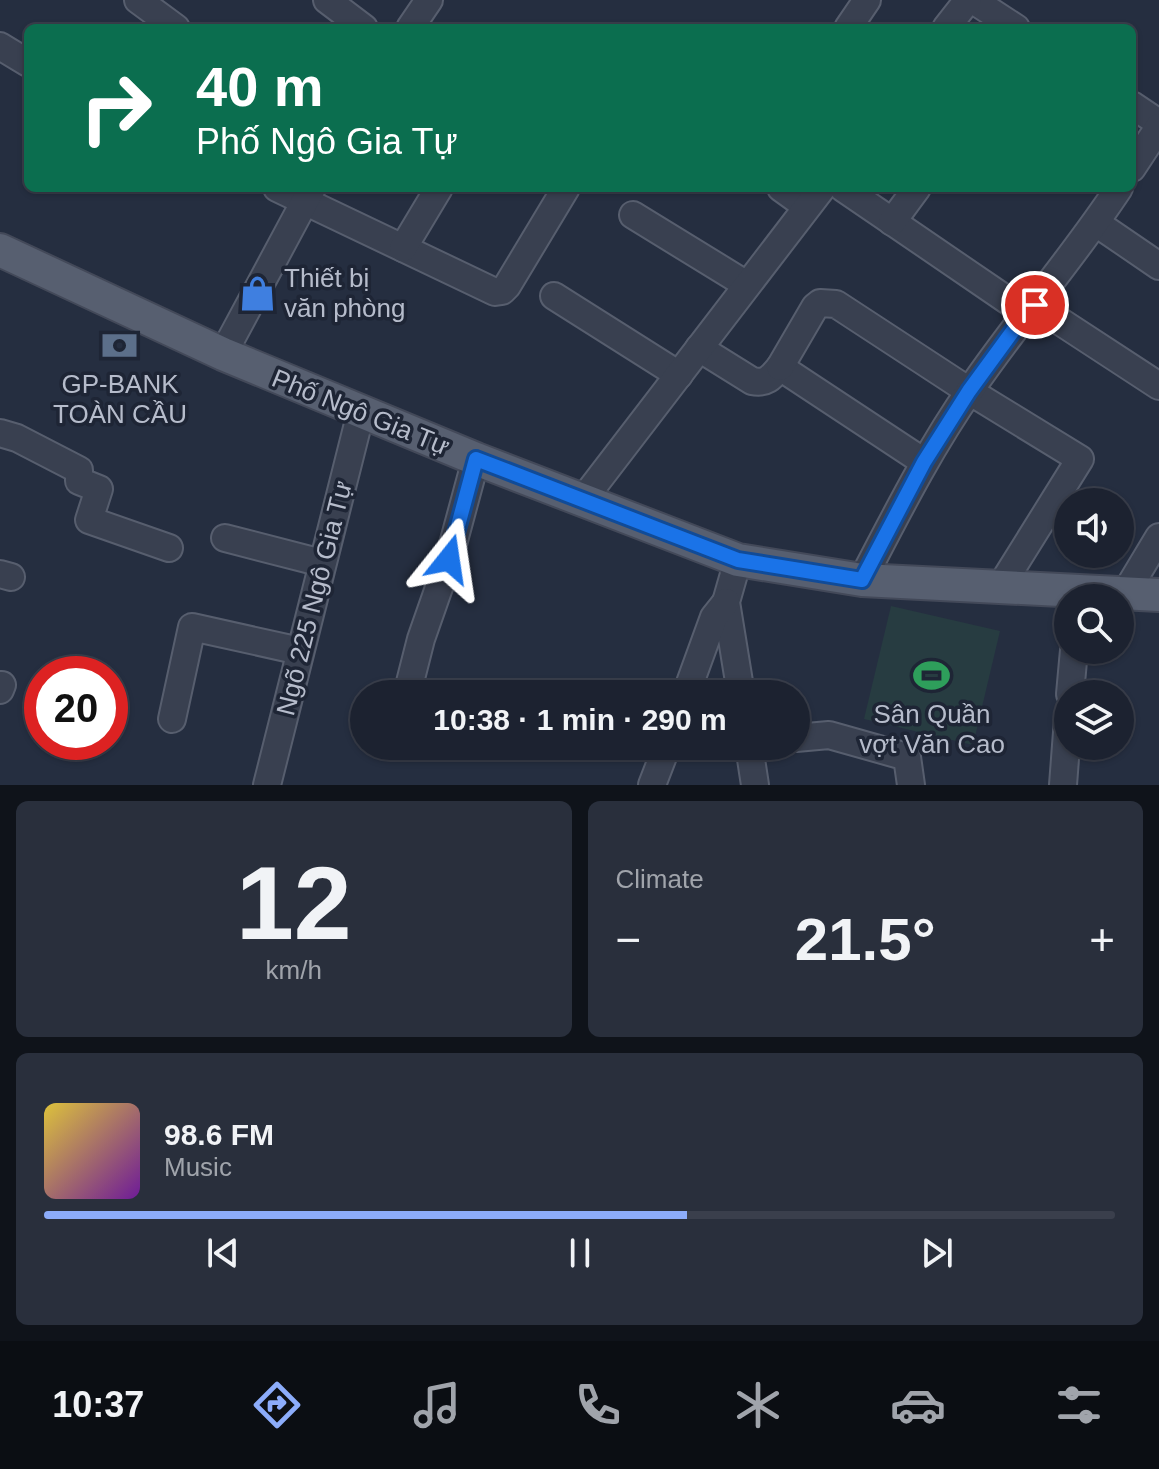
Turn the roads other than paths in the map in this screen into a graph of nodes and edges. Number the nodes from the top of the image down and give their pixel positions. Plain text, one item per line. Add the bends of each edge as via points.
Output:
1 (138, 0) edge
2 (327, 0) edge
3 (429, 0) edge
4 (867, 0) edge
5 (970, 0) edge
6 (171, 24) edge
7 (359, 24) edge
8 (413, 24) edge
9 (851, 24) edge
10 (949, 24) edge
11 (1009, 24) edge
12 (0, 46) edge
13 (24, 61) edge
14 (1136, 108) edge
15 (1159, 125) edge
16 (1136, 162) edge
17 (437, 192) edge
18 (564, 192) edge
19 (849, 192) edge
20 (914, 192) edge
21 (1116, 192) edge
22 (309, 195) edge
23 (814, 197) edge
24 (633, 215) dead end
25 (892, 222) junction
26 (1096, 223) junction
27 (403, 248) junction
28 (0, 250) edge
29 (1159, 266) edge
30 (747, 285) junction
31 (554, 296) dead end
32 (1030, 309) junction
33 (699, 348) junction
34 (223, 354) junction
35 (780, 367) junction
36 (679, 375) junction
37 (1159, 386) edge
38 (969, 391) junction
39 (361, 412) junction
40 (0, 433) edge
41 (476, 459) junction
42 (924, 462) junction
43 (582, 501) junction
44 (1159, 537) edge
45 (225, 538) dead end
46 (169, 548) dead end
47 (738, 560) junction
48 (322, 563) junction
49 (862, 580) junction
50 (1131, 584) edge
51 (999, 589) junction
52 (1054, 593) edge
53 (1134, 593) edge
54 (1159, 595) edge
55 (726, 602) junction
56 (300, 651) junction
57 (411, 680) edge
58 (691, 680) edge
59 (739, 680) edge
60 (172, 719) dead end
61 (810, 737) edge
62 (662, 760) edge
63 (751, 760) edge
64 (1065, 760) edge
65 (267, 785) edge
66 (652, 785) edge
67 (755, 785) edge
68 (911, 785) edge
69 (1063, 785) edge

1 - 6 street
2 - 7 street
3 - 8 street
4 - 9 street
5 - 10 street
5 - 11 street
12 - 13 street
14 - 15 street
15 - 16 street
17 - 27 street
18 - 27 street via 502,291 486,290
19 - 25 street
20 - 25 street
21 - 26 street
22 - 27 street
22 - 34 street
23 - 30 street
24 - 30 street
25 - 32 street
26 - 29 street
26 - 32 street
28 - 34 main road, Phố Ngô Gia Tự
30 - 33 street
31 - 36 street
32 - 37 street
32 - 38 street
33 - 35 street via 752,381 767,381
33 - 36 street
34 - 39 main road, Phố Ngô Gia Tự
35 - 38 street via 809,314 826,302
35 - 42 street
36 - 43 street
38 - 42 street
38 - 51 street via 1080,459
39 - 41 main road, Phố Ngô Gia Tự
39 - 48 street, Ngõ 225 Ngô Gia Tự
40 - 46 street via 79,470 79,481 99,489 89,520
41 - 43 main road, Phố Ngô Gia Tự
41 - 57 street
42 - 49 street
43 - 47 main road, Phố Ngô Gia Tự
44 - 50 street
45 - 48 street
47 - 49 main road, Phố Ngô Gia Tự
47 - 55 street
48 - 56 street, Ngõ 225 Ngô Gia Tự
49 - 51 main road, Phố Ngô Gia Tự
51 - 52 main road, Phố Ngô Gia Tự
53 - 54 main road, Phố Ngô Gia Tự
55 - 58 street via 714,617
55 - 59 street
56 - 60 street via 192,627
56 - 65 street, Ngõ 225 Ngô Gia Tự
61 - 68 street via 829,735 907,757
62 - 66 street
63 - 67 street
64 - 69 street

